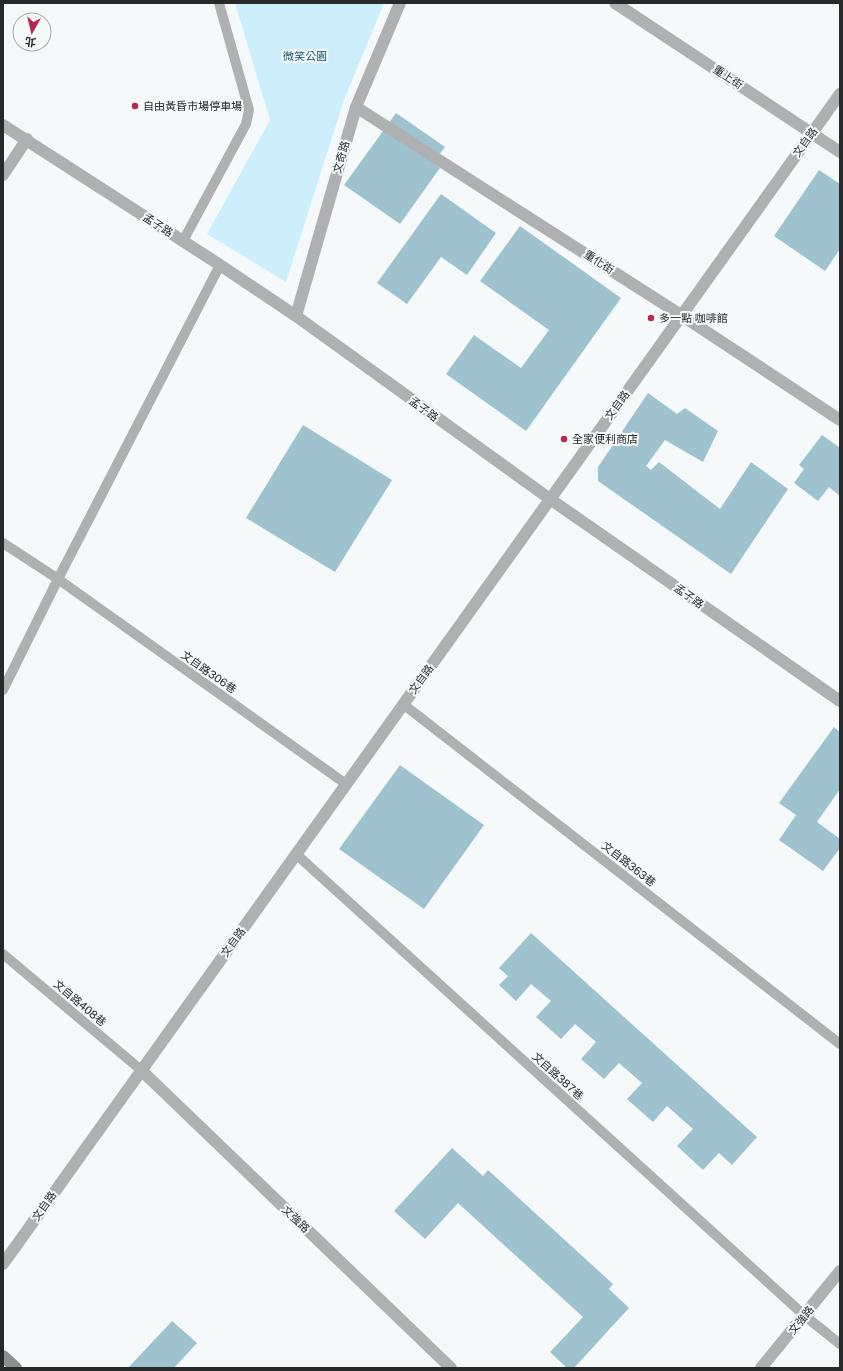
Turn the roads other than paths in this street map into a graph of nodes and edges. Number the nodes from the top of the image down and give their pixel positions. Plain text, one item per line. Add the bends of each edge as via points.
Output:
1 (219, 3) edge
2 (400, 3) edge
3 (615, 3) edge
4 (840, 94) edge
5 (356, 107) junction
6 (3, 125) edge
7 (812, 133) junction
8 (27, 139) junction
9 (840, 152) edge
10 (3, 175) edge
11 (183, 241) junction
12 (220, 265) junction
13 (682, 315) junction
14 (296, 316) junction
15 (840, 420) edge
16 (550, 499) junction
17 (3, 543) edge
18 (58, 579) junction
19 (3, 690) edge
20 (840, 701) edge
21 (403, 704) junction
22 (346, 784) junction
23 (296, 854) junction
24 (3, 954) edge
25 (840, 1044) edge
26 (141, 1070) junction
27 (3, 1264) edge
28 (840, 1271) edge
29 (805, 1316) junction
30 (840, 1344) edge
31 (3, 1356) edge
32 (16, 1368) edge
33 (451, 1368) edge
34 (761, 1368) edge

1 - 11 lane via 249,110 246,124
2 - 5 street, 文奇路
3 - 7 street, 重上街
4 - 7 street, 文自路
5 - 13 street, 重化街
5 - 14 street, 文奇路
6 - 8 street, 孟子路
7 - 9 street, 重上街
7 - 13 street, 文自路
8 - 10 street
8 - 11 street, 孟子路
11 - 12 street, 孟子路
12 - 14 street, 孟子路
12 - 18 lane
13 - 15 street, 重化街
13 - 16 street, 文自路
14 - 16 street, 孟子路
16 - 20 street, 孟子路
16 - 21 street, 文自路
17 - 18 lane, 文自路306巷
18 - 19 lane
18 - 22 lane, 文自路306巷
21 - 22 street, 文自路
21 - 25 lane, 文自路363巷
22 - 23 street, 文自路
23 - 26 street, 文自路
23 - 29 lane, 文自路387巷
24 - 26 lane, 文自路408巷
26 - 27 street, 文自路
26 - 33 street, 文強路
28 - 29 street, 文強路
29 - 30 lane, 文自路387巷
29 - 34 street, 文強路
31 - 32 street

